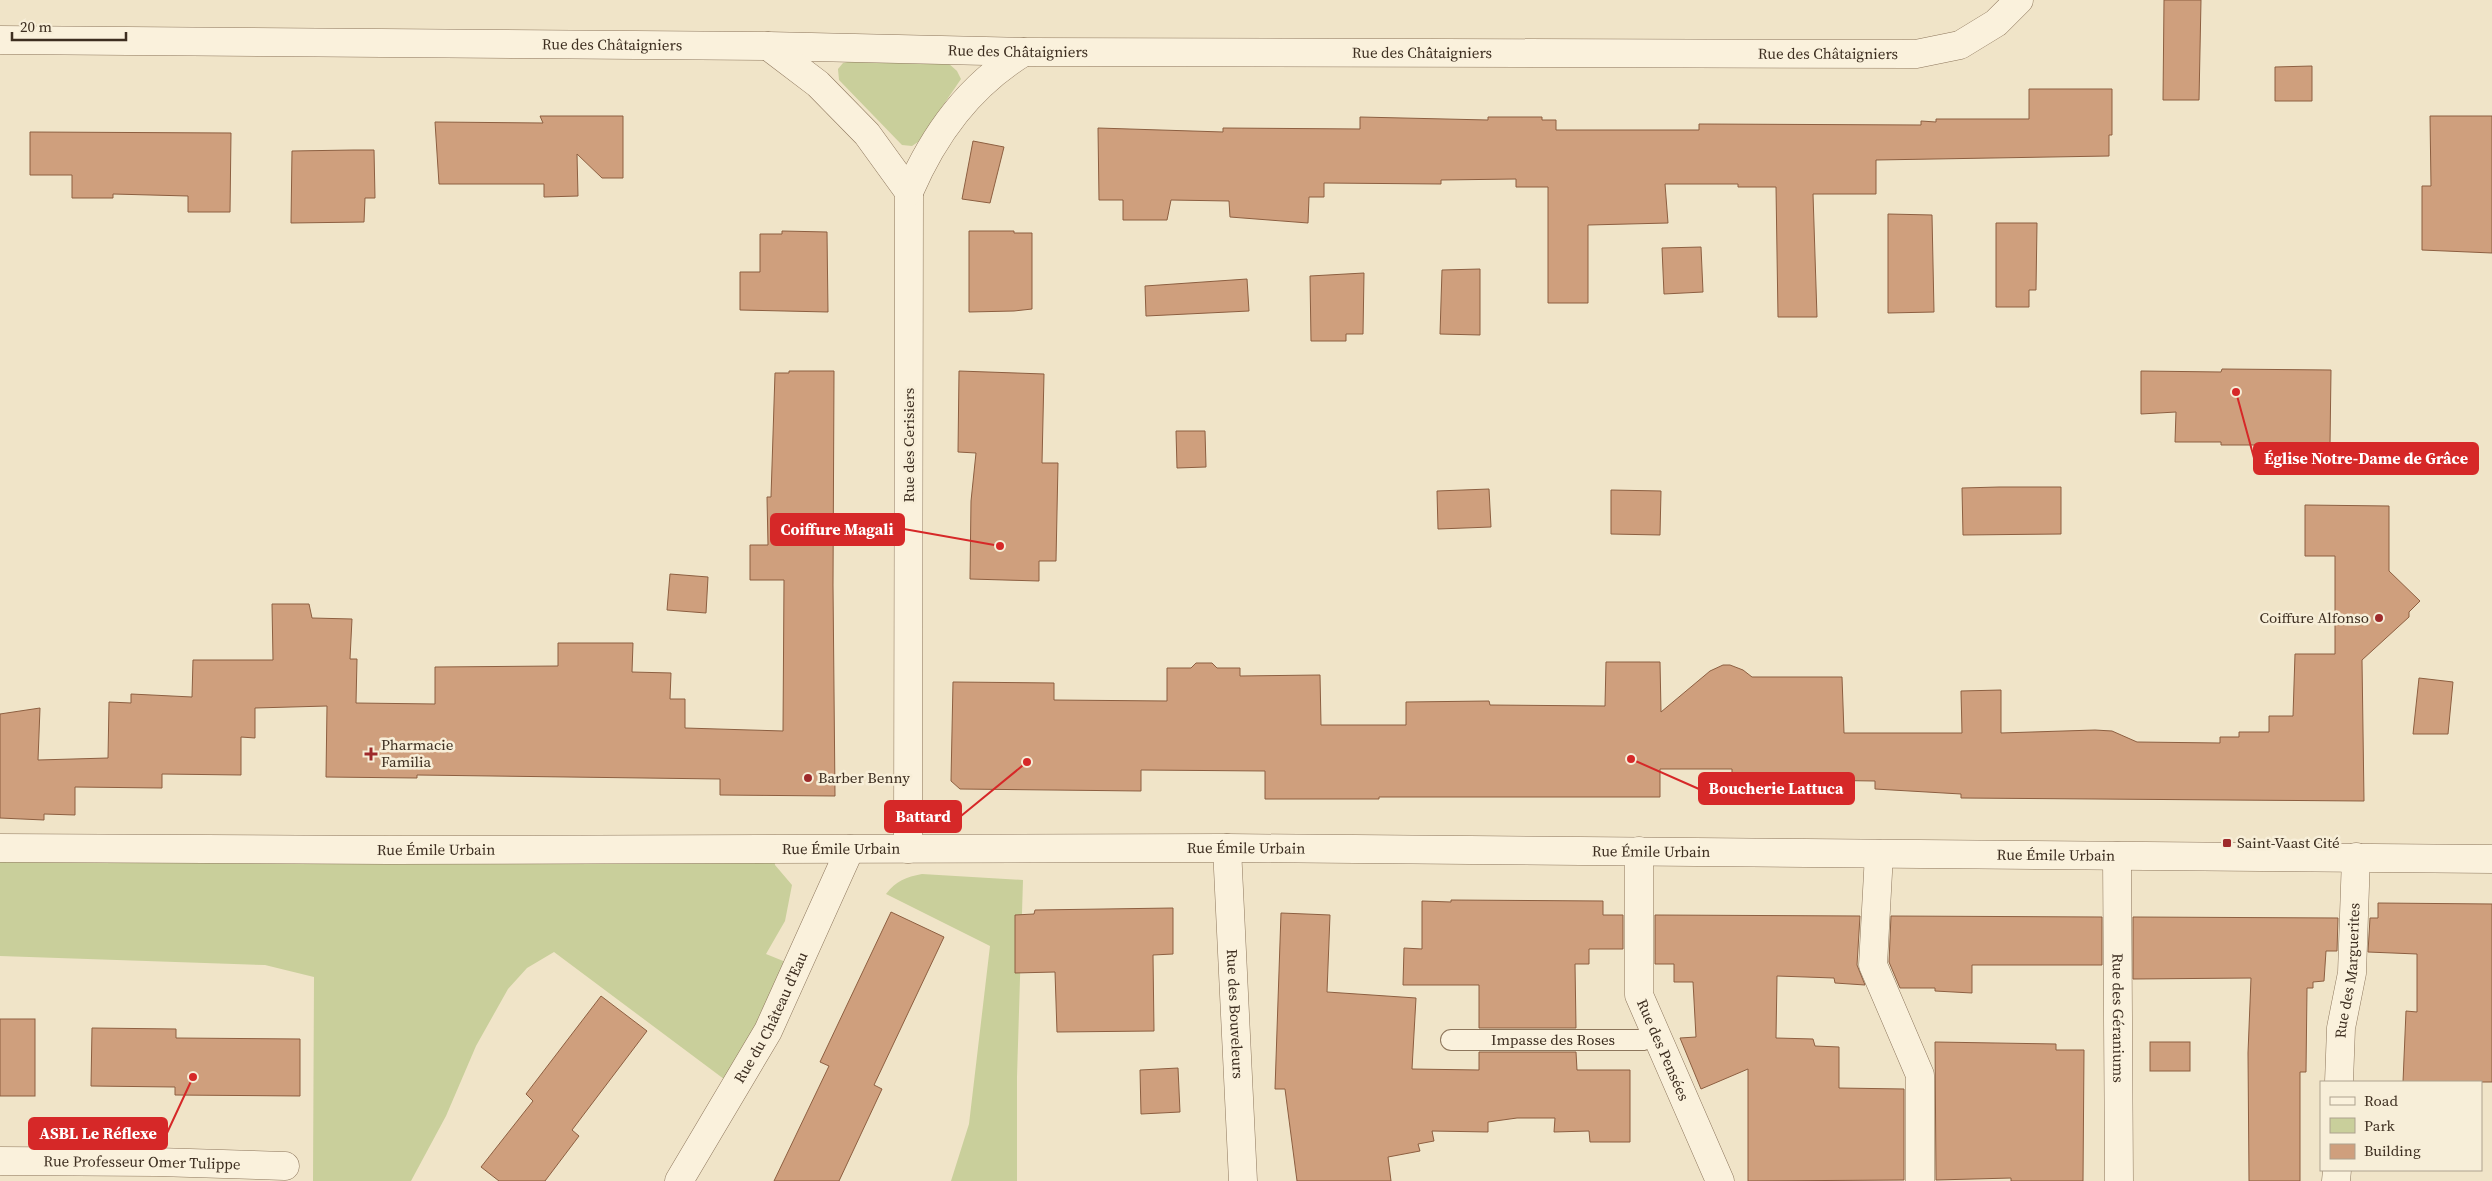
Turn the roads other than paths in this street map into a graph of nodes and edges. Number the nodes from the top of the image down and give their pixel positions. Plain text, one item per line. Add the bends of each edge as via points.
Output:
1 (2020, 0) edge
2 (0, 40) edge
3 (768, 46) junction
4 (1024, 52) junction
5 (909, 192) junction
6 (0, 848) edge
7 (850, 848) junction
8 (1227, 848) junction
9 (908, 849) junction
10 (1639, 852) junction
11 (1879, 854) junction
12 (2117, 856) junction
13 (2356, 857) junction
14 (2492, 859) edge
15 (1656, 1036) junction
16 (1451, 1040) dead end
17 (2339, 1081) edge
18 (0, 1161) edge
19 (285, 1166) dead end
20 (682, 1180) edge
21 (1243, 1181) edge
22 (1720, 1181) edge
23 (1920, 1181) edge
24 (2118, 1181) edge

1 - 4 street, Rue des Châtaigniers via 1996,23 1960,45 1916,54
2 - 3 street, Rue des Châtaigniers
3 - 4 street, Rue des Châtaigniers
3 - 5 street via 818,84 861,128
4 - 5 street, Rue des Cerisiers via 1000,67 961,103 923,159
5 - 9 street, Rue des Cerisiers
6 - 7 street, Rue Émile Urbain
7 - 9 street, Rue Émile Urbain
7 - 20 street, Rue du Château d'Eau via 768,1031
8 - 9 street, Rue Émile Urbain
8 - 10 street, Rue Émile Urbain
8 - 21 street, Rue des Bouveleurs
10 - 11 street, Rue Émile Urbain
10 - 15 street, Rue des Pensées via 1639,995
11 - 12 street, Rue Émile Urbain
11 - 23 street via 1874,965 1920,1075
12 - 13 street, Rue Émile Urbain
12 - 24 street, Rue des Géraniums
13 - 14 street, Rue Émile Urbain
13 - 17 street, Rue des Marguerites via 2352,974 2341,1028
15 - 16 lane, Impasse des Roses via 1643,1040
15 - 22 street, Rue des Pensées
18 - 19 street, Rue Professeur Omer Tulippe

